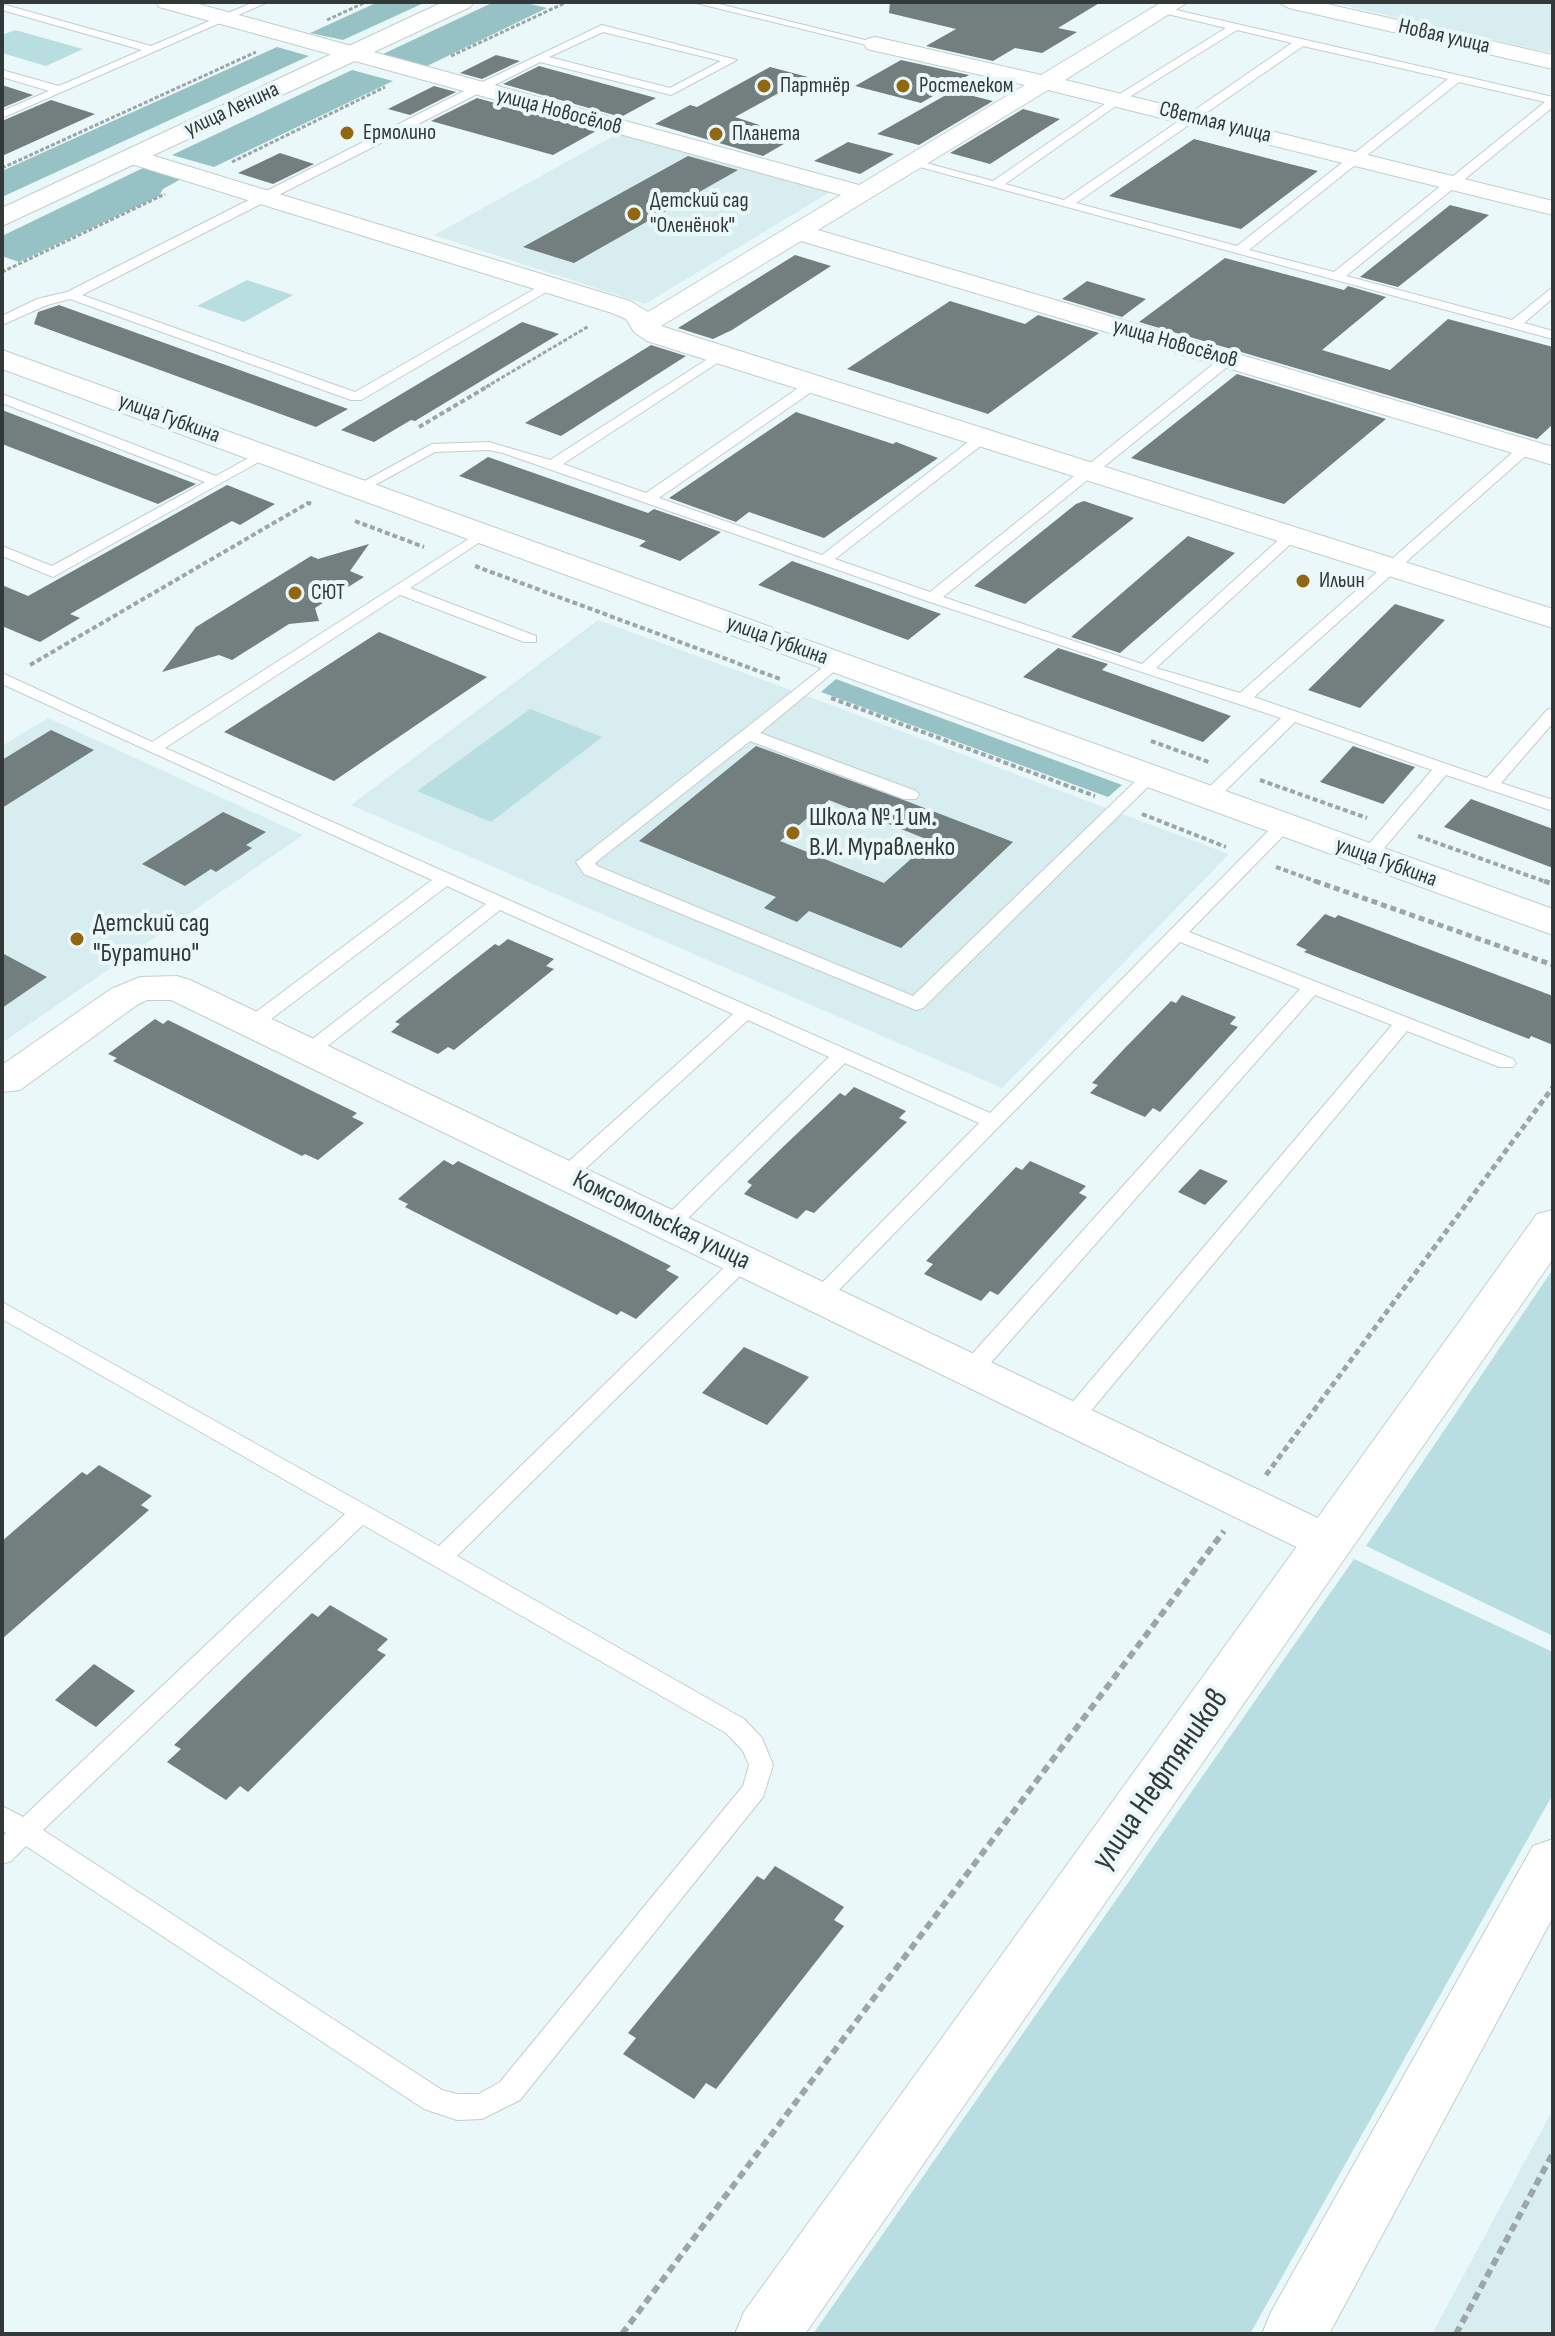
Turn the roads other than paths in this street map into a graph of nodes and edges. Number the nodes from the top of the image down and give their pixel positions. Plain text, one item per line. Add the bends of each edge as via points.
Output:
1 (167, 2) edge
2 (263, 2) edge
3 (462, 2) edge
4 (697, 2) edge
5 (746, 2) edge
6 (1289, 2) edge
7 (1170, 6) edge
8 (2, 7) edge
9 (730, 10) junction
10 (225, 19) junction
11 (1235, 27) junction
12 (1301, 42) junction
13 (875, 44) joint
14 (152, 50) junction
15 (350, 54) junction
16 (539, 58) junction
17 (1553, 62) edge
18 (2, 73) edge
19 (1457, 78) junction
20 (1044, 82) junction
21 (476, 89) junction
22 (59, 90) junction
23 (1119, 99) junction
24 (1553, 100) edge
25 (2, 115) edge
26 (1192, 117) junction
27 (133, 157) junction
28 (1353, 158) junction
29 (911, 163) junction
30 (1452, 183) junction
31 (996, 185) junction
32 (861, 193) junction
33 (265, 197) junction
34 (1067, 204) junction
35 (1553, 208) edge
36 (2, 218) edge
37 (797, 232) junction
38 (1240, 250) junction
39 (1338, 276) junction
40 (548, 287) junction
41 (1553, 291) edge
42 (71, 295) junction
43 (632, 316) junction
44 (2, 321) edge
45 (1515, 324) junction
46 (1553, 335) edge
47 (720, 355) junction
48 (2, 359) edge
49 (1227, 360) junction
50 (812, 385) junction
51 (2, 398) edge
52 (982, 438) junction
53 (1526, 448) junction
54 (266, 454) junction
55 (1553, 456) edge
56 (552, 465) junction
57 (1086, 471) junction
58 (216, 481) junction
59 (359, 488) junction
60 (649, 498) junction
61 (481, 535) junction
62 (1291, 536) junction
63 (2, 551) edge
64 (825, 560) junction
65 (1390, 568) junction
66 (398, 589) junction
67 (932, 598) junction
68 (1553, 619) edge
69 (530, 639) dead end
70 (836, 662) junction
71 (1145, 670) junction
72 (2, 678) edge
73 (1243, 699) junction
74 (1553, 713) edge
75 (1292, 716) junction
76 (748, 734) junction
77 (153, 749) junction
78 (1443, 768) junction
79 (1150, 777) junction
80 (1491, 784) junction
81 (910, 795) dead end
82 (1208, 798) junction
83 (1553, 806) edge
84 (1283, 826) junction
85 (1368, 856) junction
86 (446, 878) junction
87 (499, 902) junction
88 (1553, 923) edge
89 (1177, 934) junction
90 (1312, 987) junction
91 (746, 1012) junction
92 (1404, 1023) junction
93 (251, 1025) junction
94 (308, 1052) junction
95 (842, 1055) junction
96 (1506, 1063) dead end
97 (3, 1081) edge
98 (993, 1122) junction
99 (565, 1176) junction
100 (669, 1225) junction
101 (1553, 1225) edge
102 (743, 1261) junction
103 (820, 1297) junction
104 (2, 1309) edge
105 (972, 1369) junction
106 (1072, 1418) junction
107 (361, 1513) junction
108 (1329, 1543) junction
109 (441, 1558) junction
110 (2, 1817) edge
111 (25, 1832) junction
112 (2, 1853) edge
113 (1553, 1863) edge
114 (767, 2334) edge
115 (1294, 2334) edge

1 - 10 street, улица Новосёлов
2 - 10 lane
3 - 15 main road, улица Ленина
4 - 9 lane
5 - 9 lane
6 - 17 street, Новая улица
7 - 11 lane
7 - 20 street
8 - 14 lane
9 - 13 lane
10 - 14 lane
10 - 15 street, улица Новосёлов
11 - 12 lane
11 - 23 lane
12 - 19 lane
12 - 26 lane
13 - 20 street, Светлая улица
14 - 22 lane
15 - 21 street, улица Новосёлов
15 - 27 main road, улица Ленина
16 - 16 lane via 671,92 731,60 602,28
16 - 21 lane
18 - 22 lane
19 - 24 lane
19 - 28 lane
20 - 23 street, Светлая улица
20 - 29 street
21 - 32 street, улица Новосёлов
21 - 33 lane
22 - 25 lane
23 - 26 street, Светлая улица
23 - 31 lane
24 - 30 lane
26 - 28 street, Светлая улица
26 - 34 lane
27 - 33 street
27 - 36 main road, улица Ленина
28 - 30 street, Светлая улица
28 - 38 lane
29 - 31 lane
29 - 32 street
30 - 35 street, Светлая улица
30 - 39 lane
31 - 34 lane
32 - 37 street
33 - 40 street
33 - 42 lane
34 - 38 lane
37 - 43 street
37 - 49 street, улица Новосёлов
38 - 39 lane
39 - 45 lane
40 - 42 lane via 356,397
40 - 43 street
41 - 45 lane
42 - 44 lane
43 - 47 street via 656,335
45 - 46 lane
47 - 50 street
47 - 56 lane
48 - 54 main road, улица Губкина
49 - 53 street, улица Новосёлов
49 - 57 lane
50 - 52 street
50 - 60 lane
51 - 58 lane
52 - 57 street
52 - 64 lane
53 - 55 street, улица Новосёлов
53 - 65 lane
54 - 58 lane
54 - 59 main road, улица Губкина
56 - 59 lane via 489,446 440,447
56 - 60 lane
57 - 62 street
57 - 67 lane
58 - 63 lane via 53,572
59 - 61 main road, улица Губкина
60 - 64 lane
61 - 66 lane
61 - 70 main road, улица Губкина
62 - 65 street
62 - 71 lane
64 - 67 lane
65 - 68 street
65 - 73 lane
66 - 69 lane
66 - 77 lane
67 - 71 lane
70 - 76 lane
70 - 79 main road, улица Губкина
71 - 73 lane
72 - 77 lane
73 - 75 lane
74 - 80 lane
75 - 78 lane
75 - 82 lane
76 - 79 lane via 585,862 590,870 916,1004
76 - 81 lane
77 - 86 lane
78 - 80 lane
78 - 85 lane
79 - 82 main road, улица Губкина
80 - 83 lane
82 - 84 main road, улица Губкина
84 - 85 main road, улица Губкина
84 - 89 lane
85 - 88 main road, улица Губкина
86 - 87 lane
86 - 93 lane
87 - 91 lane
87 - 94 lane
89 - 90 lane
89 - 98 lane
90 - 92 lane
90 - 105 lane
91 - 95 lane
91 - 99 lane
92 - 96 lane
92 - 106 lane
93 - 94 street, Комсомольская улица
93 - 97 street, Комсомольская улица via 177,988 140,989
94 - 99 street, Комсомольская улица
95 - 98 lane
95 - 100 lane
98 - 103 lane
99 - 100 street, Комсомольская улица
100 - 102 street, Комсомольская улица
101 - 108 main road, улица Нефтяников
102 - 103 street, Комсомольская улица
102 - 109 lane
103 - 105 street, Комсомольская улица
104 - 107 lane
105 - 106 street, Комсомольская улица
106 - 108 street, Комсомольская улица
107 - 109 lane
107 - 111 lane
108 - 114 main road, улица Нефтяников
109 - 111 lane via 735,1726 753,1745 761,1765 754,1790 510,2091 482,2106 457,2107 434,2100
110 - 111 lane
111 - 112 lane
113 - 115 main road

